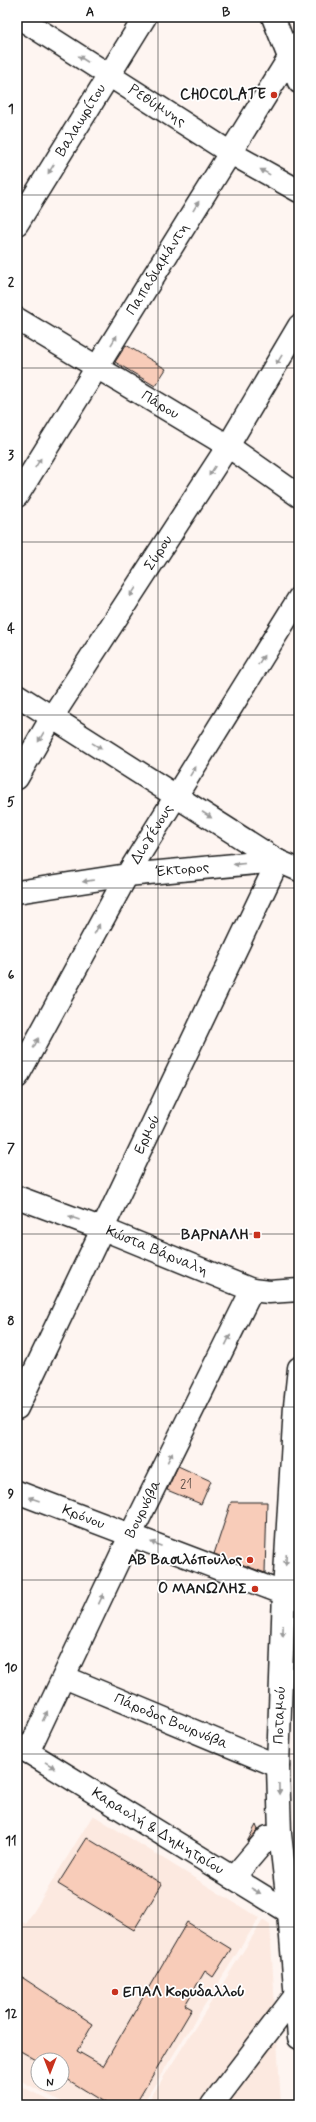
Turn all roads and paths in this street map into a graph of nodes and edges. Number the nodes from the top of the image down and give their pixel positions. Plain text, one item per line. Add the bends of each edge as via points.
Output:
1 (18, 17) edge
2 (146, 17) edge
3 (273, 17) edge
4 (294, 50) edge
5 (109, 76) junction
6 (299, 82) edge
7 (229, 152) junction
8 (299, 191) edge
9 (17, 224) edge
10 (17, 319) edge
11 (299, 326) edge
12 (97, 367) junction
13 (228, 446) junction
14 (17, 496) edge
15 (299, 496) edge
16 (299, 598) edge
17 (17, 694) edge
18 (52, 717) junction
19 (17, 778) edge
20 (177, 796) junction
21 (278, 861) junction
22 (299, 870) edge
23 (127, 875) junction
24 (17, 892) edge
25 (17, 1078) edge
26 (17, 1197) edge
27 (103, 1229) junction
28 (252, 1290) junction
29 (299, 1290) edge
30 (299, 1368) edge
31 (17, 1408) edge
32 (17, 1492) edge
33 (131, 1534) junction
34 (292, 1596) edge
35 (64, 1677) junction
36 (23, 1748) edge
37 (278, 1766) junction
38 (279, 1817) junction
39 (268, 1837) junction
40 (284, 1867) junction
41 (234, 1878) junction
42 (294, 1915) edge
43 (296, 1995) junction
44 (299, 2038) edge
45 (212, 2105) edge

5 -> 1 street, Ρεθύμνης
2 - 5 street, Βαλαωρίτου
3 - 4 street
4 - 6 street
4 - 7 street, Παπαδιαμάντη
5 - 7 street, Ρεθύμνης
5 -> 9 street, Βαλαωρίτου
8 -> 7 street, Ρεθύμνης
12 -> 7 street, Παπαδιαμάντη
10 - 12 street, Πάρου
11 -> 13 street, Σύρου
12 - 13 street, Πάρου
14 -> 12 street, Παπαδιαμάντη
13 - 15 street, Πάρου
13 -> 18 street, Σύρου
20 -> 16 street, Διογένους
17 - 18 street
18 -> 19 street, Σύρου
18 -> 20 street
20 -> 21 street
20 - 23 street, Διογένους
21 - 22 street, Έκτορος
21 -> 23 street, Έκτορος
21 - 27 street, Ερμού
23 -> 24 street, Έκτορος
25 -> 23 street, Διογένους
27 -> 26 street, Κώστα Βάρναλη
27 - 28 street, Κώστα Βάρναλη
27 - 31 street, Ερμού
28 - 29 street, Κώστα Βάρναλη
33 -> 28 street, Βουρνόβα
30 -> 34 street, Ποταμού via 295,1406
33 -> 32 street, Κρόνου
34 -> 33 street, Κρόνου
35 -> 33 street, Βουρνόβα
34 -> 37 street, Ποταμού
36 -> 35 street, Βουρνόβα
35 - 37 street, Πάροδος Βουρνόβα
36 -> 41 street, Καραολή & Δημητρίου
37 -> 38 street, Ποταμού
38 - 39 street via 268,1824
38 - 40 street, Ποταμού
39 - 40 street via 270,1857
39 - 41 street
40 - 42 street, Ποταμού
41 -> 42 street, Καραολή & Δημητρίου
42 - 43 street, Ποταμού
43 - 44 street, Ποταμού
43 - 45 street

